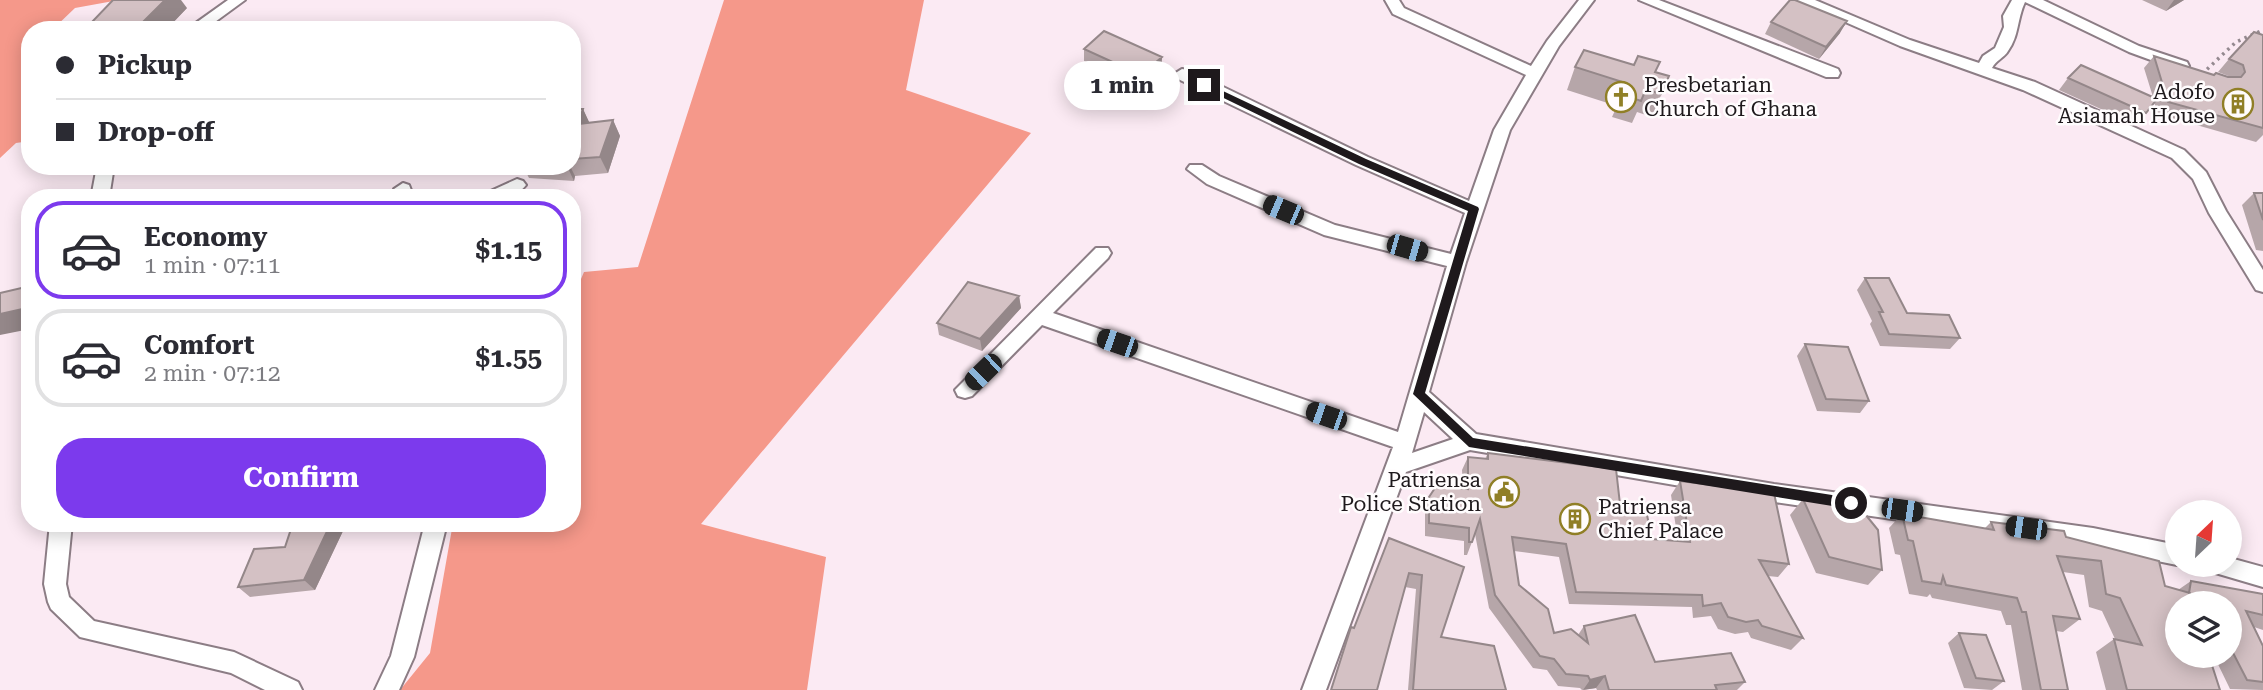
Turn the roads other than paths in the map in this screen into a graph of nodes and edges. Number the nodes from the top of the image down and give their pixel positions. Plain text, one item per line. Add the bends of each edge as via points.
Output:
1 (238, 0) edge
2 (1392, 0) edge
3 (1587, 0) edge
4 (1646, 0) edge
5 (1802, 0) edge
6 (2019, 0) edge
7 (2031, 0) edge
8 (206, 21) edge
9 (1983, 70) junction
10 (1832, 73) dead end
11 (1182, 74) dead end
12 (1536, 74) junction
13 (2202, 74) edge
14 (1196, 169) dead end
15 (517, 185) dead end
16 (509, 189) edge
17 (1474, 209) junction
18 (1102, 253) dead end
19 (1457, 262) junction
20 (2263, 285) edge
21 (1039, 316) junction
22 (965, 390) dead end
23 (1418, 394) junction
24 (1469, 442) junction
25 (1405, 443) junction
26 (1398, 466) junction
27 (60, 532) edge
28 (434, 532) edge
29 (2165, 553) edge
30 (2242, 571) edge
31 (2263, 577) edge
32 (289, 690) edge
33 (387, 690) edge
34 (1314, 690) edge

1 - 8 street
2 - 12 street via 1398,11
3 - 12 street via 1552,44
4 - 10 street
5 - 9 street
6 - 9 street via 2001,51
7 - 13 street via 2134,49
9 - 20 street via 2029,86 2184,159 2200,176
11 - 17 street via 1363,162
12 - 17 street via 1502,130
14 - 19 street via 1330,230
15 - 16 street
17 - 19 street
18 - 21 street
19 - 23 street
21 - 22 street
21 - 25 street
23 - 24 street
23 - 25 street
24 - 26 street
24 - 29 street
25 - 26 street
26 - 34 street
27 - 32 street via 55,584 59,602 88,630 234,663
28 - 33 street via 402,657
30 - 31 street

